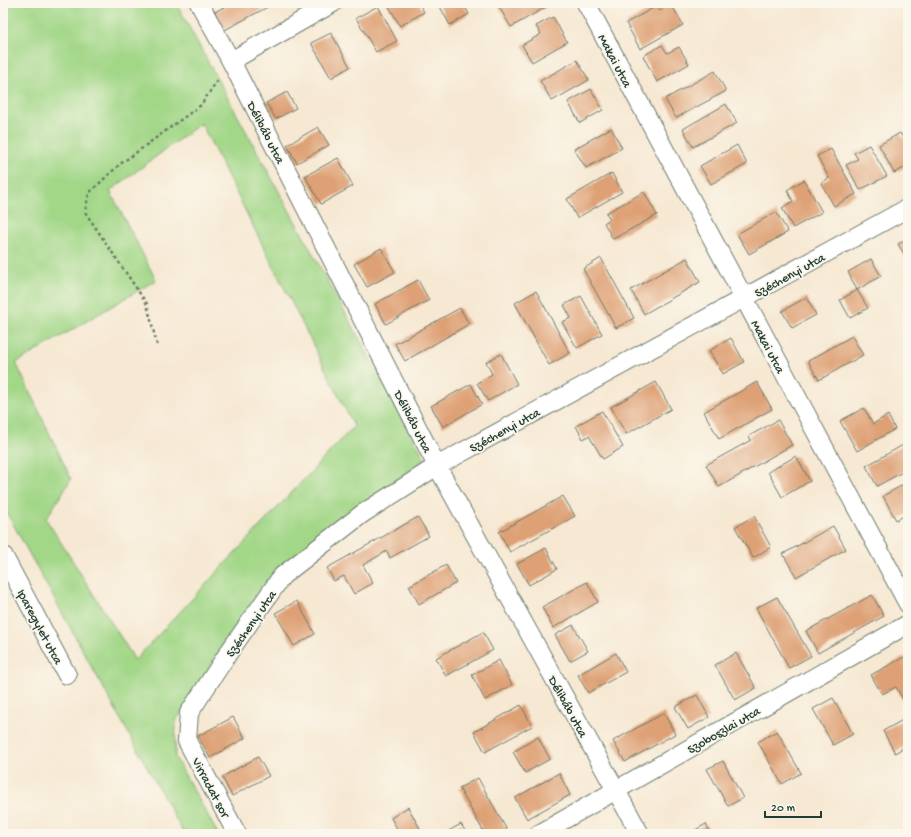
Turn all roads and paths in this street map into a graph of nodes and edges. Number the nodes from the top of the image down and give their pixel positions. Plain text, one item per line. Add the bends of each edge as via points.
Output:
1 (199, 3) edge
2 (333, 3) edge
3 (586, 3) edge
4 (230, 61) junction
5 (908, 208) edge
6 (744, 298) junction
7 (157, 345) dead end
8 (437, 466) junction
9 (3, 555) edge
10 (908, 604) edge
11 (908, 624) edge
12 (67, 675) dead end
13 (187, 741) joint
14 (616, 790) junction
15 (237, 834) edge
16 (539, 834) edge
17 (640, 834) edge

1 - 4 street, Délibáb utca
2 - 4 street
3 - 6 street, Makai utca
4 - 7 path via 202,105 119,165 88,193 85,212 147,304
4 - 8 street, Délibáb utca
5 - 6 street, Széchenyi utca
6 - 8 street, Széchenyi utca
6 - 10 street, Makai utca
8 - 13 street, Széchenyi utca via 362,514 282,576 189,713
8 - 14 street, Délibáb utca
9 - 12 street, Iparegylet utca
11 - 14 street, Szoboszlai utca
13 - 15 street, Virradat sor
14 - 16 street, Szoboszlai utca
14 - 17 street, Délibáb utca

